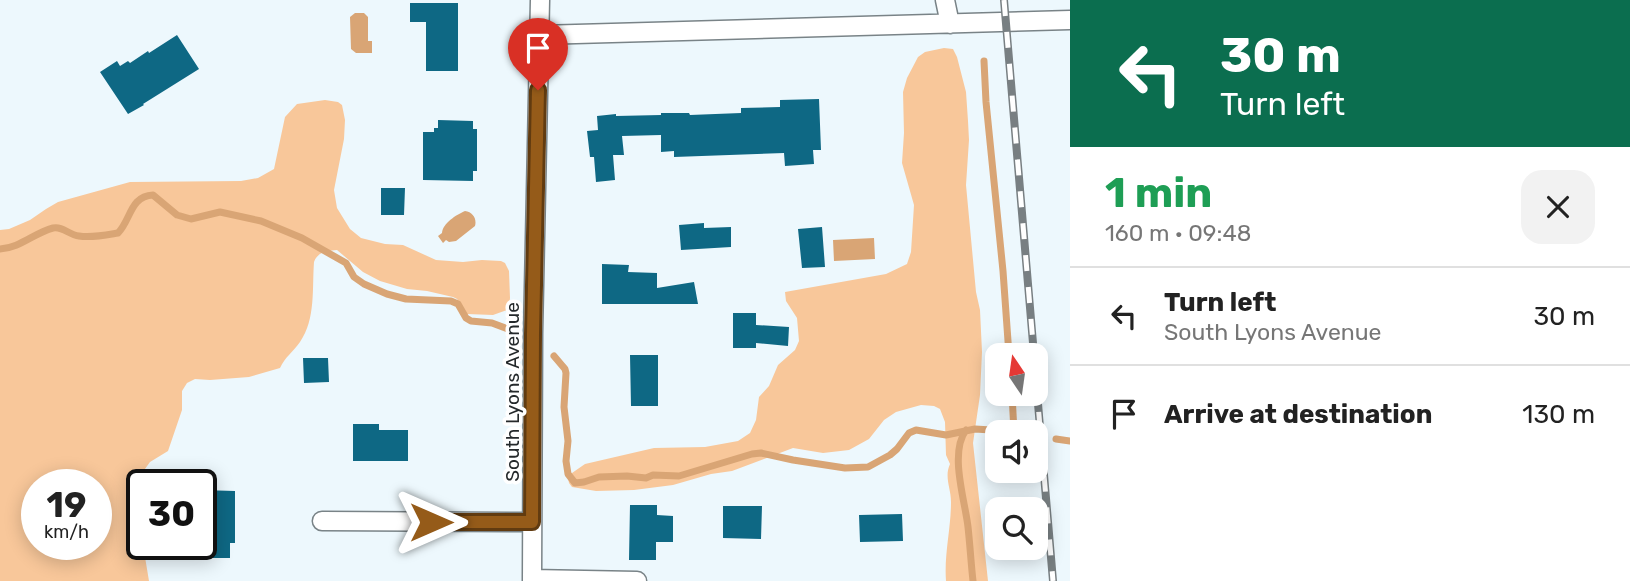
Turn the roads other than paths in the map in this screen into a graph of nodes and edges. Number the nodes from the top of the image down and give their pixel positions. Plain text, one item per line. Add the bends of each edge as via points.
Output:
1 (540, 0) edge
2 (945, 0) edge
3 (1070, 20) edge
4 (950, 24) junction
5 (540, 35) junction
6 (322, 521) dead end
7 (532, 522) junction
8 (532, 580) edge
9 (637, 581) edge

1 - 5 street, South Lyons Avenue
2 - 4 street
3 - 4 street
4 - 5 street
5 - 7 street, South Lyons Avenue
6 - 7 street
7 - 8 street, South Lyons Avenue
8 - 9 street

